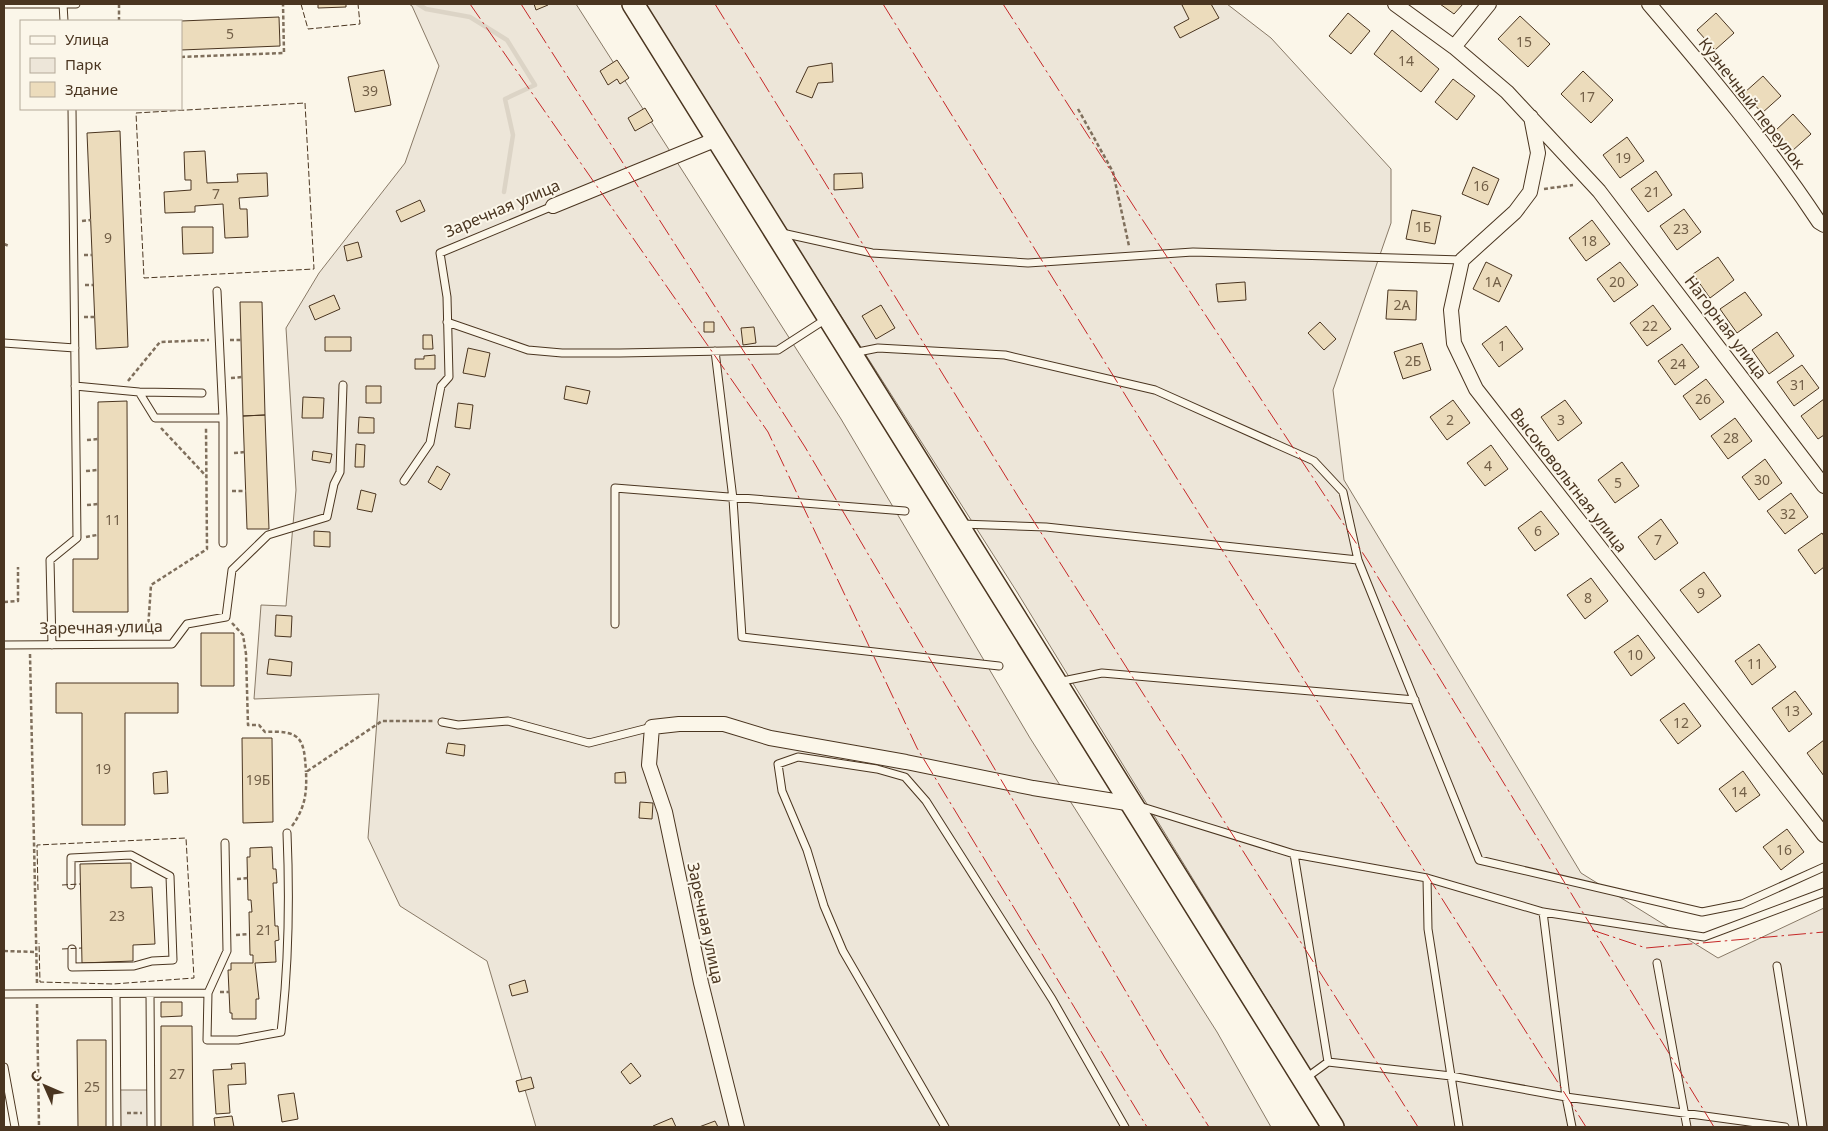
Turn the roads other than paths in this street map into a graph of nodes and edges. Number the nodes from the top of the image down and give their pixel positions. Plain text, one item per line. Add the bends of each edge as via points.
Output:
1 (4, 4) edge
2 (63, 4) edge
3 (76, 4) edge
4 (633, 4) edge
5 (1395, 4) edge
6 (1490, 4) edge
7 (1648, 4) edge
8 (64, 20) edge
9 (1454, 47) junction
10 (72, 110) edge
11 (1531, 118) junction
12 (717, 139) junction
13 (553, 206) joint
14 (1824, 225) edge
15 (774, 232) junction
16 (1462, 260) junction
17 (217, 291) dead end
18 (828, 317) junction
19 (447, 322) junction
20 (4, 343) edge
21 (75, 348) junction
22 (715, 351) junction
23 (852, 353) junction
24 (343, 385) dead end
25 (75, 386) junction
26 (139, 392) junction
27 (202, 393) dead end
28 (223, 418) junction
29 (404, 481) dead end
30 (1824, 486) edge
31 (733, 499) junction
32 (905, 511) dead end
33 (956, 524) junction
34 (223, 543) dead end
35 (1358, 560) junction
36 (615, 624) dead end
37 (4, 645) edge
38 (52, 645) junction
39 (999, 666) dead end
40 (1055, 682) junction
41 (1415, 700) junction
42 (442, 722) road end
43 (652, 727) junction
44 (1133, 804) junction
45 (287, 833) road end
46 (1824, 836) edge
47 (225, 843) dead end
48 (1294, 854) junction
49 (1824, 867) edge
50 (1427, 878) junction
51 (71, 884) dead end
52 (1824, 892) edge
53 (1543, 912) junction
54 (72, 949) dead end
55 (1658, 963) dead end
56 (1777, 966) dead end
57 (4, 994) edge
58 (150, 994) junction
59 (208, 994) junction
60 (116, 995) junction
61 (1328, 1062) junction
62 (4, 1067) edge
63 (1452, 1076) junction
64 (1303, 1079) junction
65 (1566, 1097) junction
66 (1684, 1112) junction
67 (15, 1127) edge
68 (117, 1127) edge
69 (151, 1127) edge
70 (737, 1127) edge
71 (946, 1127) edge
72 (1125, 1127) edge
73 (1333, 1127) edge
74 (1459, 1127) edge
75 (1572, 1127) edge
76 (1687, 1127) edge
77 (1785, 1127) edge
78 (1803, 1127) edge

1 - 2 lane
2 - 3 lane
2 - 8 lane
4 - 12 main road
5 - 9 street, Нагорная улица
6 - 9 street
7 - 14 street, Кузнечный переулок via 1717,83
9 - 11 street, Нагорная улица via 1507,92
10 - 21 lane
11 - 16 street via 1538,152 1530,192 1515,212
11 - 30 street, Нагорная улица via 1599,190
12 - 13 street, Заречная улица
12 - 15 main road
13 - 19 lane, Заречная улица via 440,253
15 - 16 lane via 872,252 1019,262 1193,252
15 - 18 main road
16 - 46 street, Высоковольтная улица via 1451,310 1454,342 1476,389
17 - 28 lane
18 - 22 lane via 778,350
18 - 23 main road
19 - 22 lane via 528,350 562,353
19 - 29 lane, Заречная улица via 449,377 441,386 430,443
20 - 21 lane
21 - 25 lane
22 - 31 lane
23 - 33 main road
23 - 35 lane via 878,348 1006,355 1155,390 1314,461 1342,492
24 - 38 lane, Заречная улица via 340,472 334,484 328,516 268,535 232,570 226,617 187,624 172,644
25 - 26 lane
25 - 38 lane via 77,538 50,560
26 - 27 lane
26 - 28 lane via 155,418
28 - 34 lane
31 - 32 lane
31 - 36 lane via 615,488
31 - 39 lane via 742,637
33 - 35 lane via 1046,528
33 - 40 main road
35 - 41 lane
37 - 38 lane, Заречная улица
40 - 41 lane via 1102,673
40 - 44 main road
41 - 49 lane via 1478,860 1702,912 1742,904
42 - 43 lane via 458,725 508,721 589,742
43 - 44 street via 724,724 770,738
43 - 70 street, Заречная улица via 649,765 665,812 701,983
44 - 48 lane
44 - 64 main road
45 - 59 lane via 290,902 281,1032 238,1040 207,1040
47 - 59 lane via 227,951
48 - 50 lane
48 - 61 lane
50 - 53 lane
50 - 63 lane via 1428,929
51 - 54 lane via 71,858 131,856 170,876 173,960 134,966 72,968
52 - 53 lane via 1704,938
53 - 65 lane
55 - 66 lane
56 - 78 lane
57 - 60 lane
58 - 59 lane
58 - 60 lane
58 - 69 lane
60 - 68 lane
61 - 63 lane
61 - 64 lane
62 - 67 lane
63 - 65 lane
63 - 74 lane
64 - 73 main road
65 - 66 lane
65 - 75 lane
66 - 76 lane
66 - 77 lane
71 - 72 lane via 842,951 807,850 782,791 778,764 798,758 877,769 905,777 926,801 1052,999

